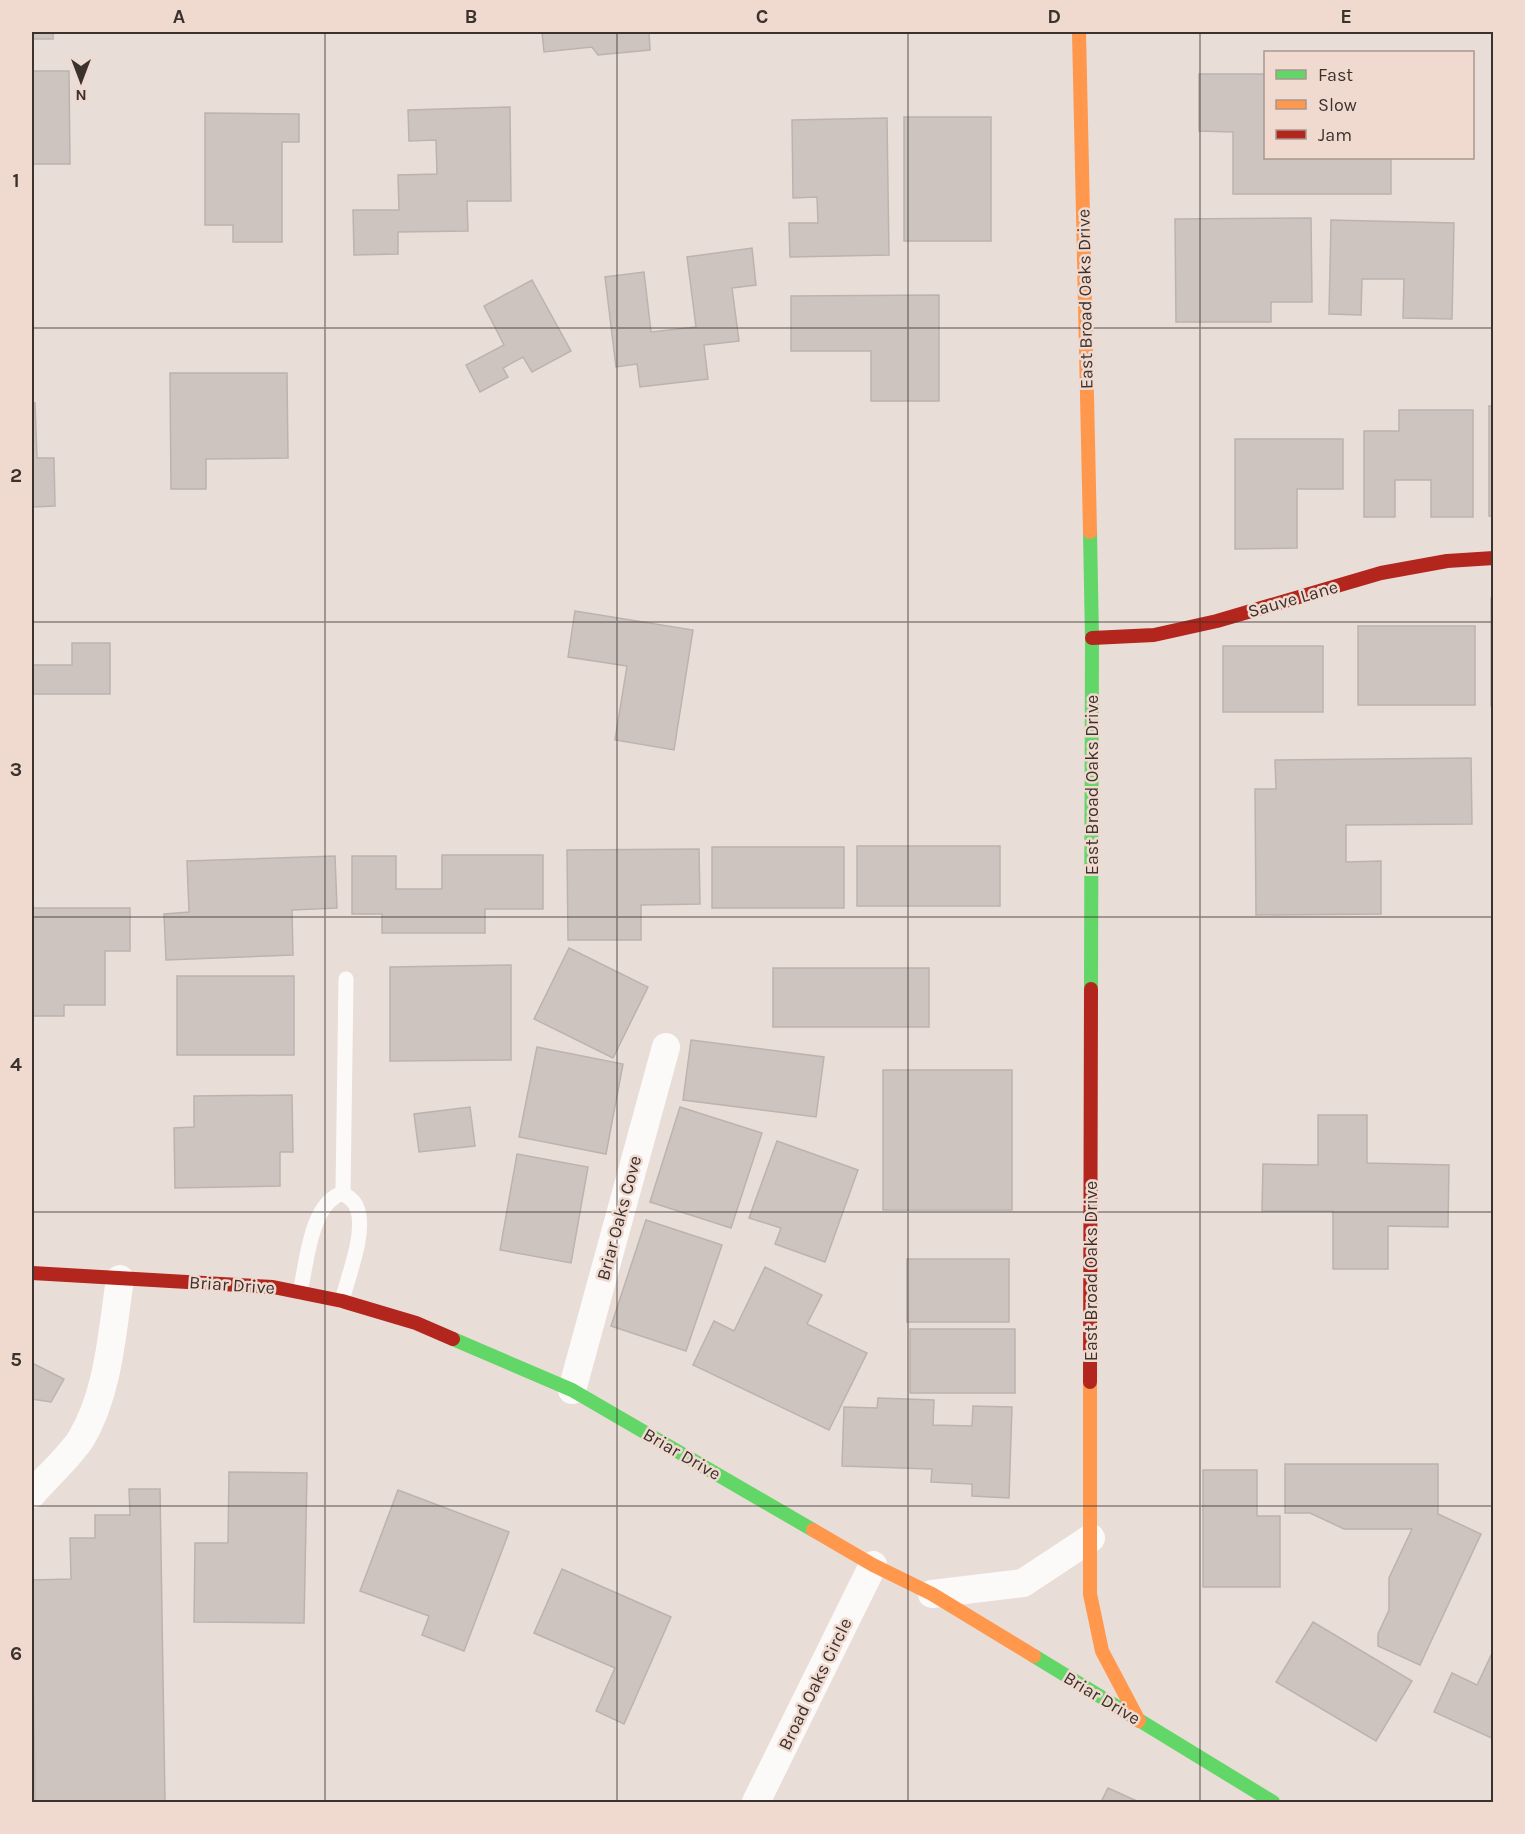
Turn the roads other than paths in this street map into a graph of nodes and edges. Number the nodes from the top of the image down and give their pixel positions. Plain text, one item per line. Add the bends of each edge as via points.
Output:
1 (1079, 32) edge
2 (1494, 558) edge
3 (1092, 638) junction
4 (346, 979) dead end
5 (666, 1047) dead end
6 (343, 1193) junction
7 (32, 1273) edge
8 (120, 1279) junction
9 (300, 1292) junction
10 (342, 1301) junction
11 (572, 1389) junction
12 (32, 1494) edge
13 (1091, 1538) junction
14 (873, 1565) junction
15 (932, 1594) junction
16 (1139, 1721) junction
17 (1259, 1799) edge
18 (756, 1803) edge

1 - 3 street, East Broad Oaks Drive
2 - 3 street, Sauve Lane via 1447,561 1381,573 1217,621 1154,635
3 - 13 street, East Broad Oaks Drive
4 - 6 lane
5 - 11 street, Briar Oaks Cove
6 - 9 lane via 334,1196 316,1219
6 - 10 lane via 358,1210 360,1232
7 - 8 street, Briar Drive
8 - 9 street, Briar Drive via 273,1287
8 - 12 street via 100,1397 80,1440
9 - 10 street, Briar Drive
10 - 11 street, Briar Drive via 416,1323
11 - 14 street, Briar Drive
13 - 15 street via 1023,1583
13 - 16 street, East Broad Oaks Drive via 1090,1594 1102,1651
14 - 15 street, Briar Drive
14 - 18 street, Broad Oaks Circle
15 - 16 street, Briar Drive
16 - 17 street, Briar Drive

